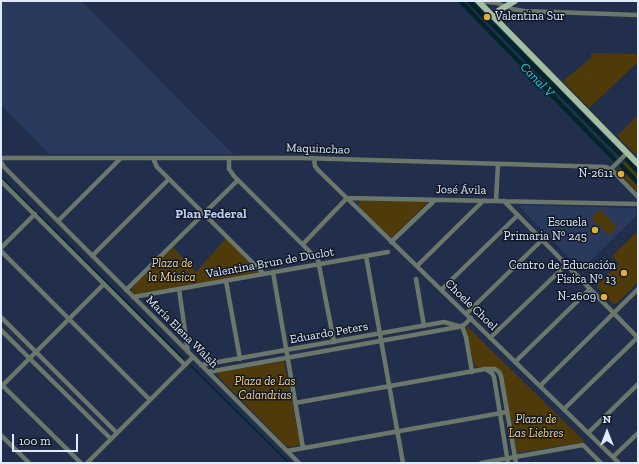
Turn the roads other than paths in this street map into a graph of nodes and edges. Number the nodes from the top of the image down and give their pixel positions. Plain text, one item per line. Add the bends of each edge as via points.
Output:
1 (479, 1) edge
2 (515, 1) edge
3 (505, 7) junction
4 (638, 15) edge
5 (498, 22) junction
6 (627, 153) junction
7 (1, 158) edge
8 (120, 158) junction
9 (153, 158) junction
10 (229, 158) junction
11 (314, 159) junction
12 (1, 162) edge
13 (498, 164) junction
14 (638, 164) edge
15 (611, 170) junction
16 (169, 179) junction
17 (238, 180) junction
18 (1, 181) edge
19 (638, 197) edge
20 (347, 198) junction
21 (435, 200) junction
22 (483, 201) junction
23 (496, 201) junction
24 (504, 201) junction
25 (638, 204) edge
26 (35, 214) junction
27 (204, 214) junction
28 (518, 215) junction
29 (58, 221) junction
30 (542, 240) junction
31 (392, 242) junction
32 (303, 244) junction
33 (1, 248) edge
34 (1, 251) edge
35 (388, 252) dead end
36 (92, 256) junction
37 (366, 256) junction
38 (320, 264) junction
39 (566, 265) junction
40 (417, 266) junction
41 (273, 272) junction
42 (264, 274) junction
43 (416, 279) dead end
44 (226, 281) junction
45 (104, 284) junction
46 (179, 289) junction
47 (590, 289) junction
48 (638, 289) edge
49 (126, 290) junction
50 (441, 290) junction
51 (133, 297) junction
52 (614, 313) junction
53 (466, 314) junction
54 (1, 317) edge
55 (470, 318) junction
56 (69, 319) junction
57 (424, 326) junction
58 (461, 326) junction
59 (1, 330) edge
60 (380, 334) junction
61 (638, 337) edge
62 (490, 338) junction
63 (381, 341) junction
64 (334, 342) junction
65 (286, 350) junction
66 (36, 352) junction
67 (188, 353) junction
68 (193, 357) junction
69 (288, 357) junction
70 (30, 358) junction
71 (240, 359) junction
72 (515, 362) junction
73 (185, 365) junction
74 (201, 365) junction
75 (485, 369) junction
76 (208, 372) junction
77 (472, 372) junction
78 (638, 384) edge
79 (2, 385) edge
80 (389, 386) junction
81 (540, 386) junction
82 (150, 400) junction
83 (295, 403) junction
84 (564, 409) junction
85 (508, 412) junction
86 (500, 414) junction
87 (397, 431) junction
88 (117, 433) junction
89 (588, 433) junction
90 (638, 433) edge
91 (1, 435) edge
92 (111, 439) junction
93 (303, 448) junction
94 (287, 451) junction
95 (515, 457) junction
96 (613, 457) junction
97 (508, 461) edge
98 (29, 463) edge
99 (81, 463) edge
100 (87, 463) edge
101 (300, 463) edge
102 (403, 463) edge
103 (480, 463) edge
104 (516, 463) edge
105 (601, 463) edge
106 (619, 463) edge

1 - 3 street via 497,3
1 - 5 main road
2 - 3 main road
3 - 4 street via 530,12
3 - 5 main road via 497,13
5 - 6 main road
6 - 14 main road
6 - 15 street
7 - 8 street, Maquinchao
8 - 9 street, Maquinchao
8 - 29 street
9 - 10 street, Maquinchao
9 - 16 street via 157,167
10 - 11 street, Maquinchao
10 - 17 street via 230,171
11 - 13 street, Maquinchao
11 - 20 street, Choele Choel via 316,168
12 - 29 street, María Elena Walsh
13 - 15 street, Maquinchao
13 - 23 street
15 - 19 street
16 - 27 street
16 - 36 street
17 - 27 street
17 - 32 street
18 - 26 street, María Elena Walsh
20 - 21 street, José Ávila
20 - 31 street, Choele Choel
20 - 32 street
21 - 22 street, José Ávila
21 - 31 street
22 - 23 street, José Ávila
22 - 40 street
23 - 24 street, José Ávila
24 - 25 street, José Ávila
24 - 28 street
26 - 33 street
26 - 45 street, María Elena Walsh
27 - 42 street
27 - 49 street
28 - 30 street
28 - 50 street
29 - 36 street, María Elena Walsh
30 - 39 street
30 - 53 street
31 - 40 street, Choele Choel
32 - 38 street
34 - 56 street
35 - 37 street, Valentina Brun de Duclot
36 - 49 street, María Elena Walsh
37 - 38 street, Valentina Brun de Duclot
37 - 60 street
38 - 41 street, Valentina Brun de Duclot
38 - 64 street
39 - 47 street
39 - 62 street
40 - 50 street, Choele Choel
41 - 42 street, Valentina Brun de Duclot
41 - 65 street
42 - 44 street, Valentina Brun de Duclot
43 - 57 street
44 - 46 street, Valentina Brun de Duclot
44 - 71 street
45 - 56 street
45 - 73 street, María Elena Walsh
46 - 51 street, Valentina Brun de Duclot
46 - 67 street
47 - 52 street
47 - 72 street
48 - 52 street
49 - 51 street, María Elena Walsh
50 - 53 street, Choele Choel
51 - 67 street, María Elena Walsh
52 - 61 street
52 - 81 street
53 - 55 street, Choele Choel
54 - 66 street
55 - 58 street
55 - 62 street, Choele Choel
56 - 66 street
56 - 82 street
57 - 58 street, Eduardo Peters via 446,322
57 - 60 street, Eduardo Peters
58 - 63 street, Eduardo Peters
58 - 77 street via 466,337
59 - 70 street
60 - 63 street
60 - 64 street, Eduardo Peters
61 - 84 street
62 - 72 street, Choele Choel
63 - 69 street, Eduardo Peters
63 - 80 street
64 - 65 street, Eduardo Peters
65 - 69 street
65 - 71 street, Eduardo Peters
66 - 70 street
66 - 88 street
67 - 68 street, María Elena Walsh
68 - 73 street
68 - 74 street, María Elena Walsh
69 - 76 street, Eduardo Peters
69 - 83 street
70 - 79 street
70 - 92 street
71 - 74 street, Eduardo Peters
72 - 81 street, Choele Choel
73 - 82 street
74 - 76 street, María Elena Walsh
75 - 77 street
75 - 85 street via 495,369 500,374
75 - 86 street via 493,375
76 - 94 street, María Elena Walsh
77 - 80 street
78 - 89 street
79 - 99 street
80 - 83 street
80 - 87 street
81 - 84 street, Choele Choel
82 - 88 street
83 - 93 street
84 - 89 street, Choele Choel
85 - 86 street
85 - 95 street
86 - 87 street
86 - 97 street
87 - 93 street
87 - 102 street
88 - 92 street
89 - 96 street, Choele Choel
90 - 96 street
91 - 98 street
92 - 100 street
93 - 94 street
94 - 101 street, María Elena Walsh
95 - 97 street
95 - 104 street
95 - 105 street via 583,445
96 - 106 street, Choele Choel
97 - 103 street

